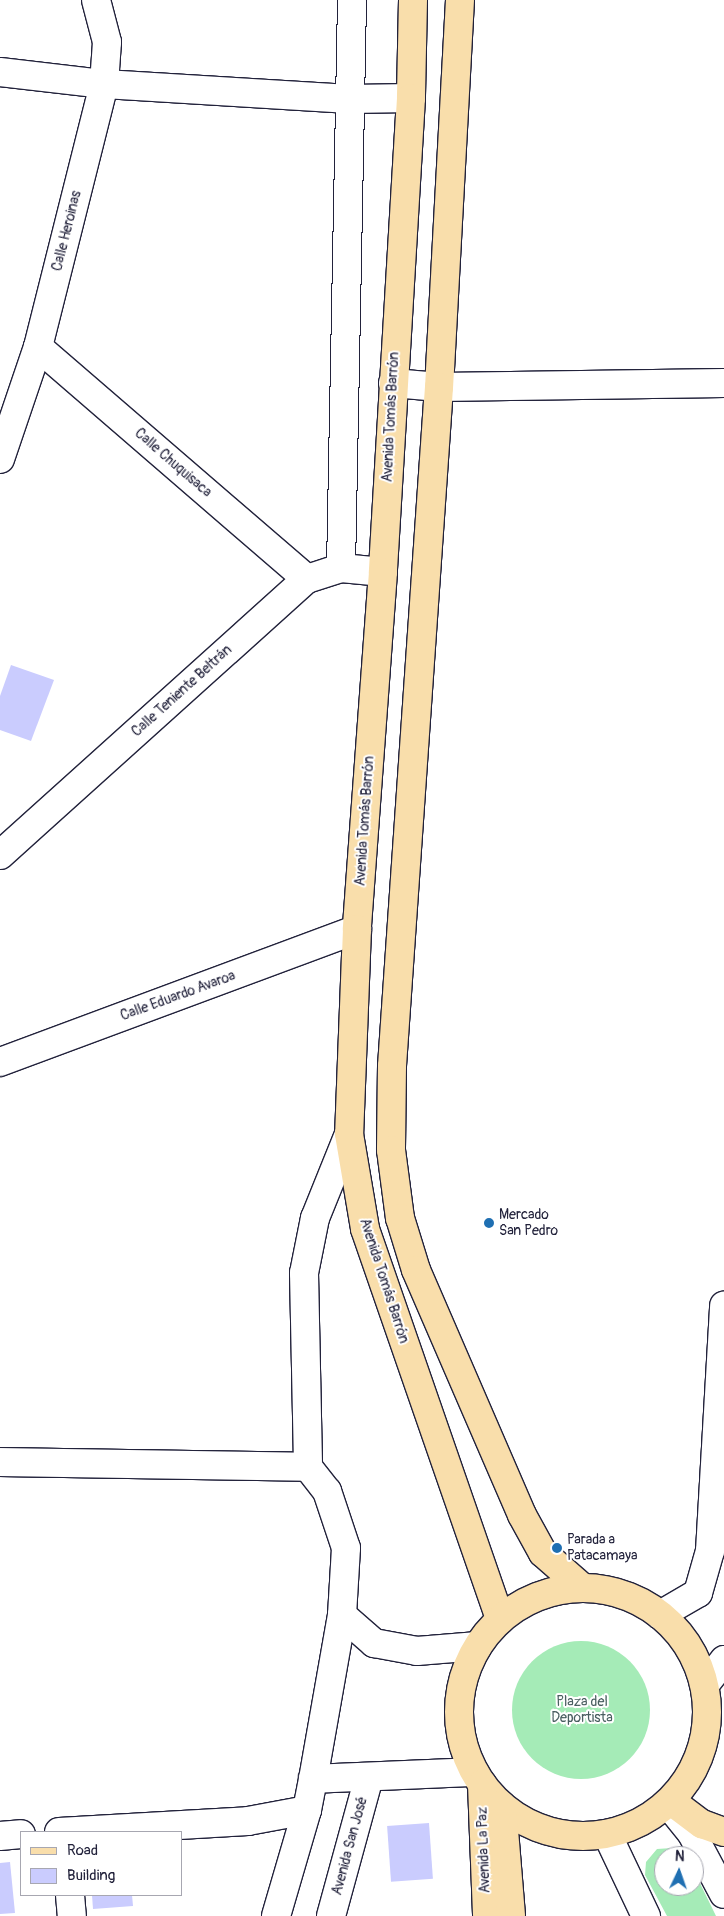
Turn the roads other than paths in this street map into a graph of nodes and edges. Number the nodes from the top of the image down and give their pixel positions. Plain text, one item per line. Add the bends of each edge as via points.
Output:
1 (96, 0) edge
2 (352, 0) edge
3 (413, 0) edge
4 (460, 0) edge
5 (0, 72) edge
6 (104, 84) junction
7 (411, 98) junction
8 (350, 99) junction
9 (38, 347) junction
10 (393, 384) junction
11 (724, 384) edge
12 (439, 388) junction
13 (0, 459) edge
14 (341, 568) junction
15 (383, 572) junction
16 (308, 579) junction
17 (0, 855) edge
18 (357, 929) junction
19 (0, 1062) edge
20 (349, 1134) junction
21 (724, 1305) edge
22 (0, 1462) edge
23 (308, 1467) junction
24 (583, 1588) junction
25 (342, 1615) junction
26 (660, 1615) junction
27 (500, 1619) junction
28 (478, 1646) junction
29 (724, 1660) edge
30 (707, 1682) junction
31 (716, 1732) edge
32 (369, 1777) junction
33 (478, 1778) junction
34 (313, 1779) junction
35 (669, 1802) junction
36 (502, 1806) junction
37 (306, 1810) junction
38 (80, 1831) edge
39 (724, 1832) edge
40 (20, 1834) edge
41 (607, 1834) junction
42 (0, 1836) edge
43 (724, 1894) edge
44 (70, 1896) edge
45 (72, 1916) edge
46 (276, 1916) edge
47 (331, 1916) edge
48 (487, 1916) edge
49 (511, 1916) edge
50 (646, 1916) edge

1 - 6 street, Calle Heroinas via 108,42
2 - 8 street
3 - 7 main road, Avenida Tomás Barrón
4 - 12 main road
5 - 6 street
6 - 8 street
6 - 9 street, Calle Heroinas
7 - 8 street
7 - 10 main road, Avenida Tomás Barrón
8 - 14 street
9 - 13 street, Calle Heroinas
9 - 16 street, Calle Chuquisaca
10 - 12 street
10 - 15 main road, Avenida Tomás Barrón
11 - 12 street
12 - 24 main road via 392,1066 391,1150 400,1218 416,1270 522,1515 543,1553
14 - 15 street, Calle Teniente Beltrán
14 - 16 street, Calle Teniente Beltrán
15 - 18 main road, Avenida Tomás Barrón
16 - 17 street, Calle Teniente Beltrán
18 - 19 street, Calle Eduardo Avaroa
18 - 20 main road, Avenida Tomás Barrón
20 - 23 street via 315,1218 304,1273
20 - 27 main road, Avenida Tomás Barrón via 365,1229
21 - 26 street via 710,1551 698,1592
22 - 23 street
23 - 25 street via 327,1491 346,1548
24 - 26 main road via 630,1597
24 - 27 main road via 539,1596
25 - 28 street via 374,1643 417,1651
25 - 34 street
26 - 30 main road via 684,1641
27 - 28 main road
28 - 33 main road via 464,1676 458,1708 462,1741
29 - 30 street
30 - 31 main road
31 - 35 main road
32 - 33 street, Avenida San José
32 - 34 street, Avenida San José
32 - 47 street, Avenida San José
33 - 36 main road
33 - 48 main road, Avenida La Paz
34 - 37 street
35 - 39 main road via 702,1824
35 - 41 main road via 649,1817
35 - 43 street via 691,1832
36 - 41 main road via 533,1826 569,1835
36 - 49 main road, Avenida La Paz
37 - 38 street via 248,1821
37 - 46 street
40 - 42 street
41 - 50 street
44 - 45 street

